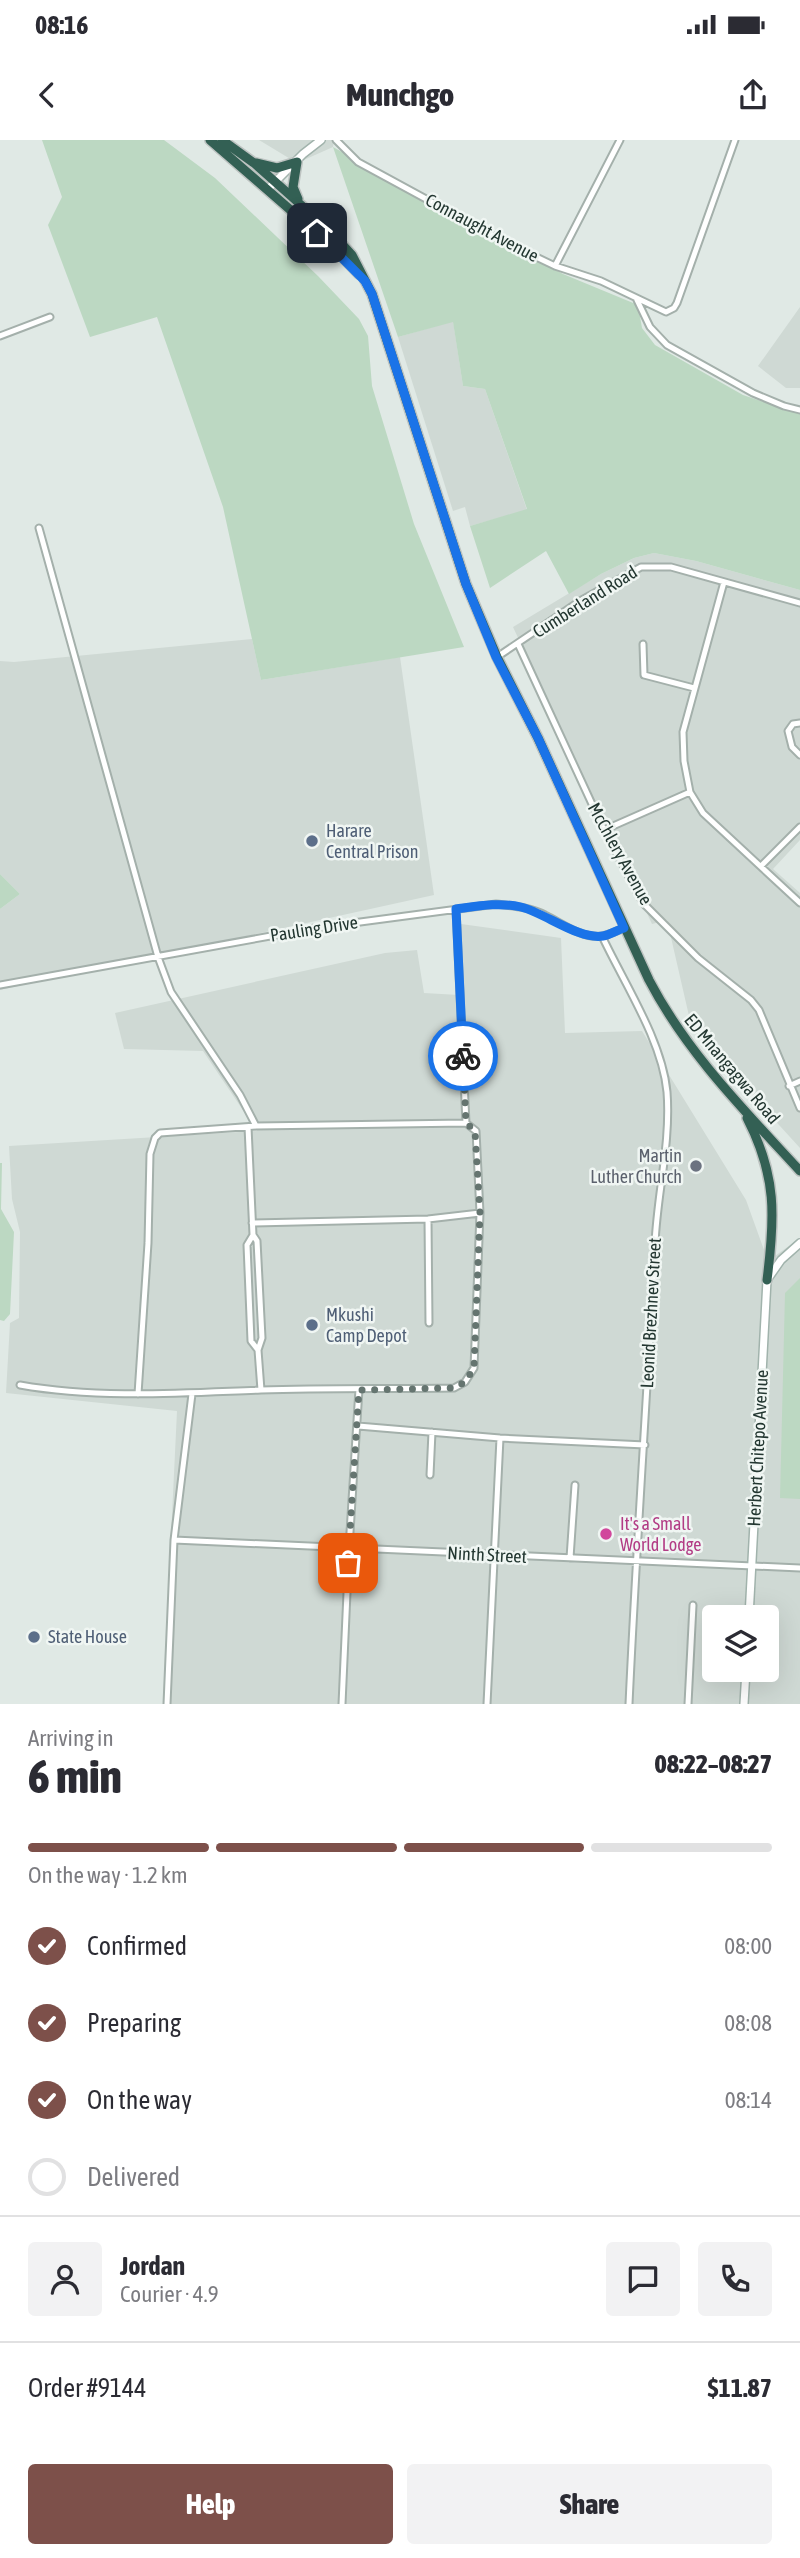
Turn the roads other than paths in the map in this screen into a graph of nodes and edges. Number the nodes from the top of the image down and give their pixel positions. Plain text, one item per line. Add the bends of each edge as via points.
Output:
1 (210, 140) edge
2 (222, 140) edge
3 (321, 140) edge
4 (336, 140) edge
5 (620, 140) edge
6 (735, 140) edge
7 (311, 143) edge
8 (297, 162) junction
9 (254, 163) junction
10 (272, 186) junction
11 (300, 203) junction
12 (555, 265) junction
13 (365, 281) junction
14 (637, 300) junction
15 (50, 317) dead end
16 (0, 336) edge
17 (800, 410) edge
18 (39, 528) dead end
19 (724, 582) junction
20 (800, 603) edge
21 (518, 644) junction
22 (643, 644) dead end
23 (496, 657) junction
24 (694, 688) junction
25 (800, 723) edge
26 (800, 755) edge
27 (690, 792) junction
28 (800, 827) edge
29 (604, 830) junction
30 (761, 866) junction
31 (800, 903) edge
32 (456, 909) junction
33 (624, 928) junction
34 (602, 936) junction
35 (158, 957) junction
36 (0, 985) edge
37 (800, 1081) edge
38 (789, 1086) junction
39 (742, 1108) junction
40 (800, 1108) edge
41 (466, 1123) junction
42 (256, 1126) junction
43 (248, 1127) junction
44 (800, 1171) edge
45 (480, 1213) junction
46 (428, 1219) junction
47 (252, 1223) junction
48 (253, 1235) junction
49 (800, 1243) edge
50 (766, 1280) junction
51 (259, 1306) junction
52 (250, 1307) junction
53 (429, 1323) dead end
54 (258, 1350) junction
55 (20, 1385) dead end
56 (359, 1390) junction
57 (261, 1391) junction
58 (138, 1394) junction
59 (192, 1394) junction
60 (358, 1426) junction
61 (432, 1432) junction
62 (500, 1438) junction
63 (645, 1445) junction
64 (430, 1475) dead end
65 (575, 1485) dead end
66 (174, 1539) junction
67 (349, 1548) junction
68 (495, 1555) junction
69 (570, 1558) junction
70 (638, 1561) junction
71 (752, 1566) junction
72 (800, 1568) edge
73 (693, 1605) dead end
74 (750, 1605) edge
75 (745, 1682) edge
76 (167, 1704) edge
77 (342, 1704) edge
78 (487, 1704) edge
79 (629, 1704) edge
80 (688, 1704) edge
81 (744, 1704) edge

1 - 10 highway, ED Mnangagwa Road
2 - 9 highway, ED Mnangagwa Road
3 - 7 main road
4 - 12 street, Connaught Avenue via 358,162
5 - 12 street
6 - 14 street, Connaught Avenue via 674,308 666,312
7 - 8 main road
8 - 9 highway via 277,167
8 - 10 main road
8 - 11 highway via 293,187
9 - 10 highway, ED Mnangagwa Road
10 - 11 highway, ED Mnangagwa Road
10 - 13 highway, ED Mnangagwa Road
11 - 13 highway, ED Mnangagwa Road via 342,243
12 - 14 street, Connaught Avenue
13 - 23 highway, ED Mnangagwa Road via 466,584
14 - 17 street via 650,327 667,345 753,393
15 - 16 street
18 - 35 street
19 - 20 street, Cumberland Road
19 - 21 street, Cumberland Road via 671,567 640,567
19 - 24 street
21 - 23 street, Cumberland Road
21 - 29 street, McChlery Avenue
22 - 24 street via 644,674
23 - 33 highway, ED Mnangagwa Road
24 - 27 street via 683,732
25 - 26 street via 788,732
27 - 29 street
27 - 30 street via 703,813
28 - 30 street
29 - 38 street, McChlery Avenue via 643,903 698,958 751,1000
30 - 31 street
32 - 34 street, Pauling Drive via 519,906 586,934
32 - 35 street, Pauling Drive via 315,928
32 - 41 street
33 - 34 street
33 - 39 highway, ED Mnangagwa Road via 664,1011
34 - 63 street, Leonid Brezhnev Street via 649,1031 667,1091
35 - 36 street, Pauling Drive
35 - 42 street via 171,992
37 - 38 street
38 - 40 street, McChlery Avenue
39 - 44 highway, ED Mnangagwa Road
39 - 50 highway via 762,1148 771,1181 772,1242
41 - 42 street
41 - 45 street via 475,1131
42 - 43 street
43 - 47 street
43 - 58 street via 168,1131 155,1138 150,1154
45 - 46 street
45 - 56 street via 471,1376 454,1388
46 - 47 street
46 - 53 street
47 - 48 street
48 - 51 street
48 - 52 street via 247,1245
49 - 50 main road
50 - 71 main road, Herbert Chitepo Avenue
51 - 52 street
51 - 54 street via 262,1338
52 - 54 street via 251,1341
54 - 57 street
55 - 58 street
56 - 57 street
56 - 60 street
57 - 59 street
58 - 59 street
59 - 66 street
60 - 61 street
60 - 67 street
61 - 62 street
61 - 64 street
62 - 63 street
62 - 68 street
63 - 70 street, Leonid Brezhnev Street
65 - 69 street
66 - 67 street, Ninth Street
66 - 76 street
67 - 68 street, Ninth Street
67 - 77 street
68 - 69 street, Ninth Street
68 - 78 street
69 - 70 street, Ninth Street
70 - 71 street, Ninth Street
70 - 79 street, Leonid Brezhnev Street
71 - 72 street, Ninth Street
71 - 74 main road, Herbert Chitepo Avenue
73 - 80 street
75 - 81 main road

